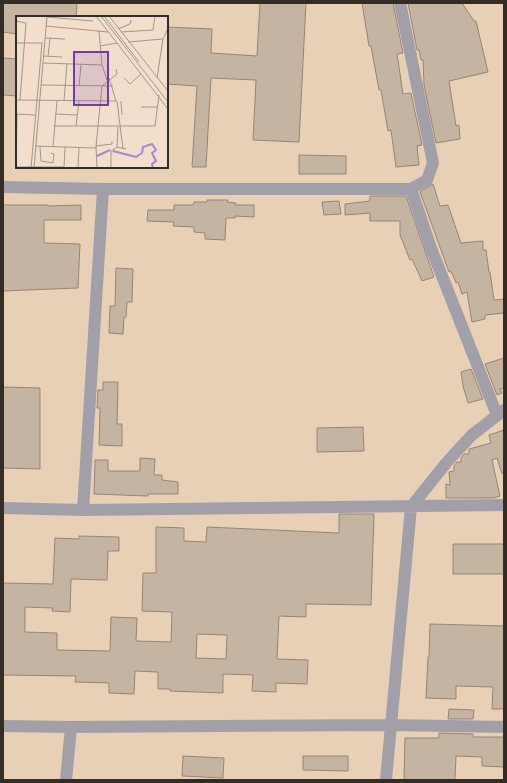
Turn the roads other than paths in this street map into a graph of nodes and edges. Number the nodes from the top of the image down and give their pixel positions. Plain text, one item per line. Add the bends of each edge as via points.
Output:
1 (400, 3) edge
2 (3, 187) edge
3 (103, 189) junction
4 (411, 189) junction
5 (500, 413) edge
6 (504, 504) edge
7 (411, 507) junction
8 (3, 508) edge
9 (83, 510) junction
10 (391, 725) junction
11 (3, 726) edge
12 (71, 727) junction
13 (504, 727) edge
14 (66, 780) edge
15 (386, 780) edge

1 - 4 street via 433,163 428,180
2 - 3 street
3 - 4 street
3 - 9 street
4 - 5 street via 431,248
5 - 7 street via 472,435
6 - 7 street
7 - 9 street
7 - 10 street
8 - 9 street
10 - 12 street
10 - 13 street
10 - 15 street
11 - 12 street
12 - 14 street

